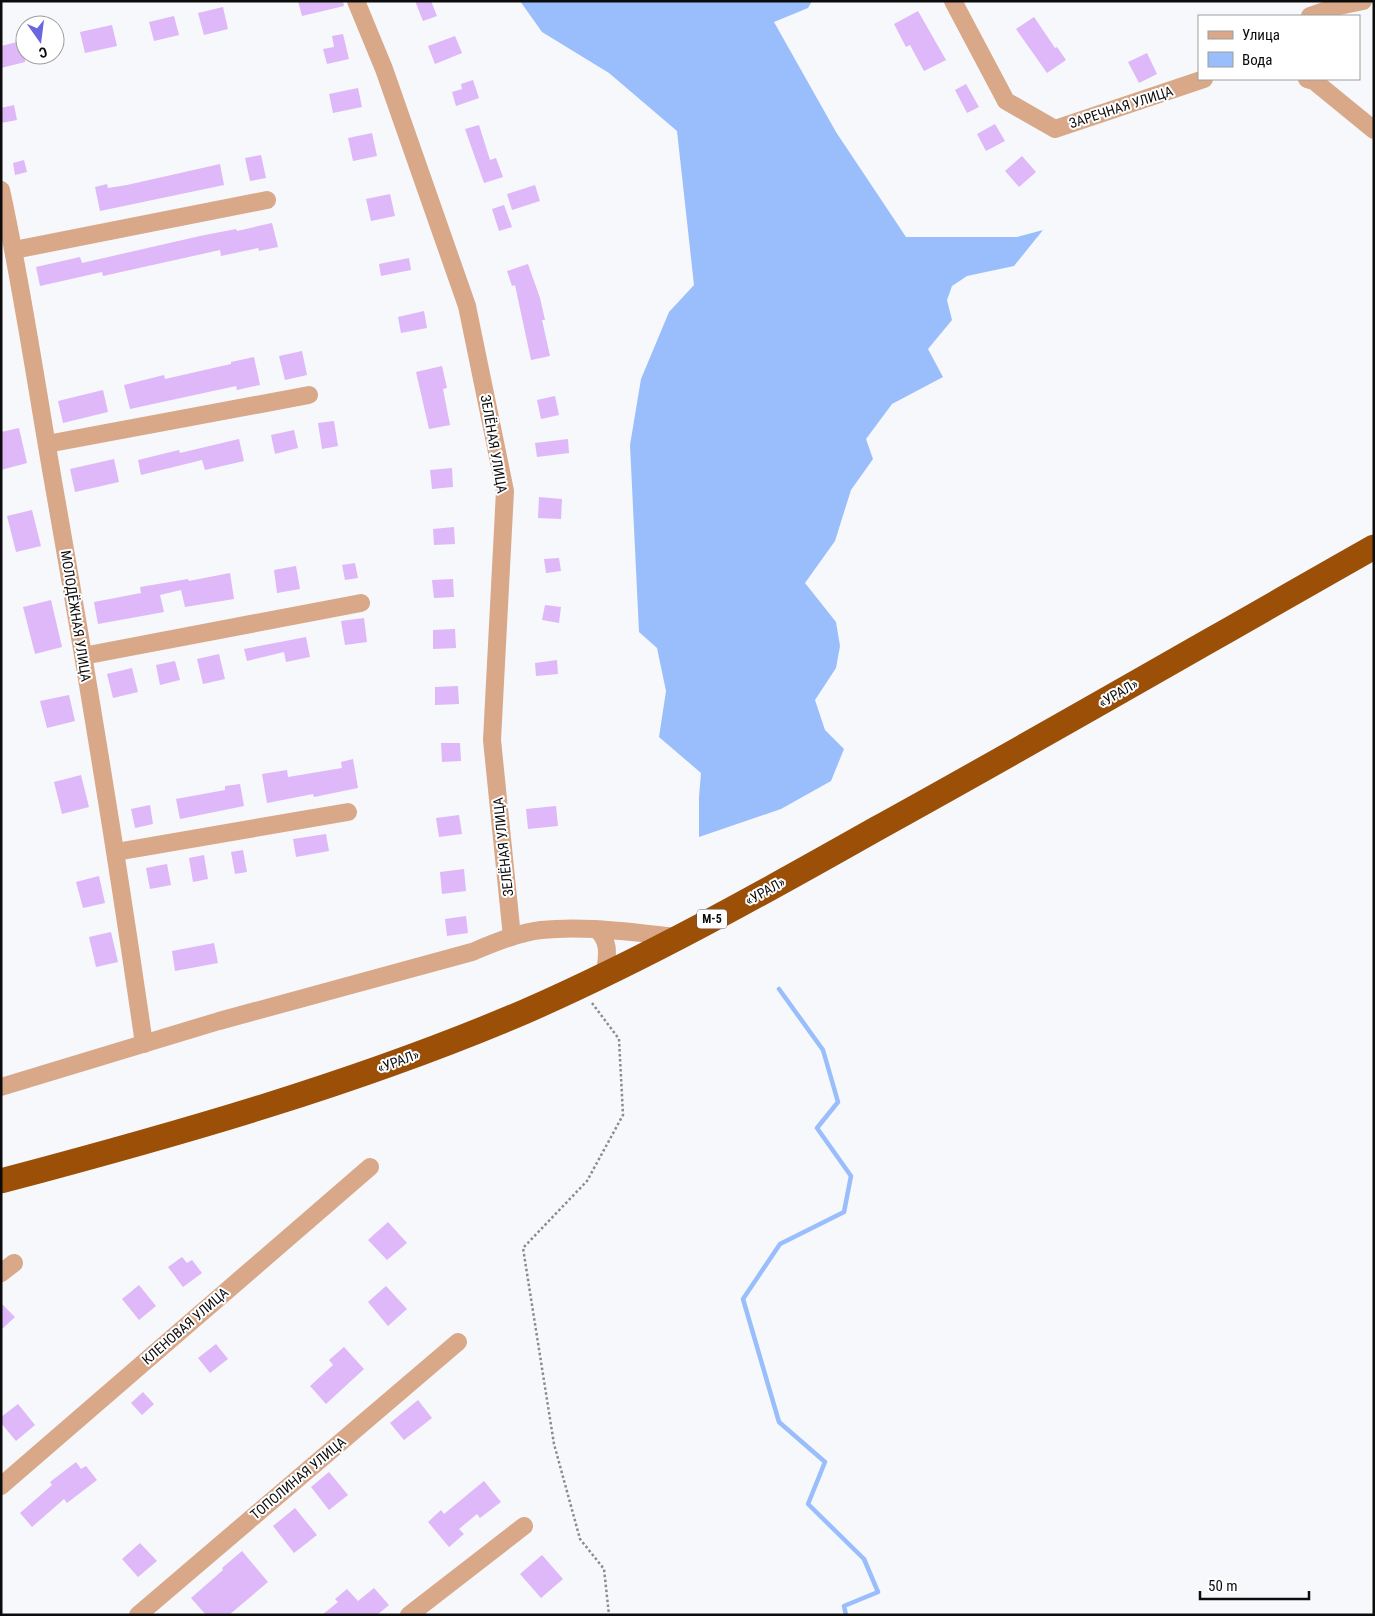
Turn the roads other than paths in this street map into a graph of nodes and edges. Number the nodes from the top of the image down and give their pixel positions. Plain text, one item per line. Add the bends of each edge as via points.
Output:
1 (356, 1) edge
2 (953, 1) edge
3 (1363, 1) edge
4 (1313, 15) edge
5 (1201, 80) edge
6 (1310, 80) edge
7 (1374, 130) edge
8 (1, 190) edge
9 (266, 200) dead end
10 (14, 250) junction
11 (309, 395) dead end
12 (47, 444) junction
13 (1374, 547) edge
14 (362, 602) dead end
15 (83, 656) junction
16 (348, 812) dead end
17 (116, 852) junction
18 (596, 929) junction
19 (512, 937) junction
20 (679, 937) junction
21 (605, 974) junction
22 (144, 1044) junction
23 (1, 1087) edge
24 (370, 1167) dead end
25 (1, 1181) edge
26 (458, 1342) dead end
27 (1, 1486) edge
28 (524, 1526) dead end
29 (138, 1615) edge
30 (409, 1615) edge

1 - 19 street, ЗЕЛЁНАЯ УЛИЦА via 384,69 467,306 505,490 492,740
2 - 5 street, ЗАРЕЧНАЯ УЛИЦА via 1006,101 1055,128
3 - 4 street
6 - 7 street
8 - 10 street, МОЛОДЁЖНАЯ УЛИЦА
9 - 10 street
10 - 12 street, МОЛОДЁЖНАЯ УЛИЦА
11 - 12 street
12 - 15 street, МОЛОДЁЖНАЯ УЛИЦА
13 - 20 highway, «УРАЛ» / М-5 via 988,767
14 - 15 street
15 - 17 street, МОЛОДЁЖНАЯ УЛИЦА
16 - 17 street
17 - 22 street, МОЛОДЁЖНАЯ УЛИЦА
18 - 19 street via 540,930
18 - 20 street
18 - 21 street via 606,942
19 - 22 street via 472,952
20 - 21 highway, «УРАЛ» / М-5
21 - 25 highway, «УРАЛ» / М-5 via 464,1036 364,1073 206,1123
22 - 23 street
24 - 27 street, КЛЕНОВАЯ УЛИЦА
26 - 29 street, ТОПОЛИНАЯ УЛИЦА
28 - 30 street

